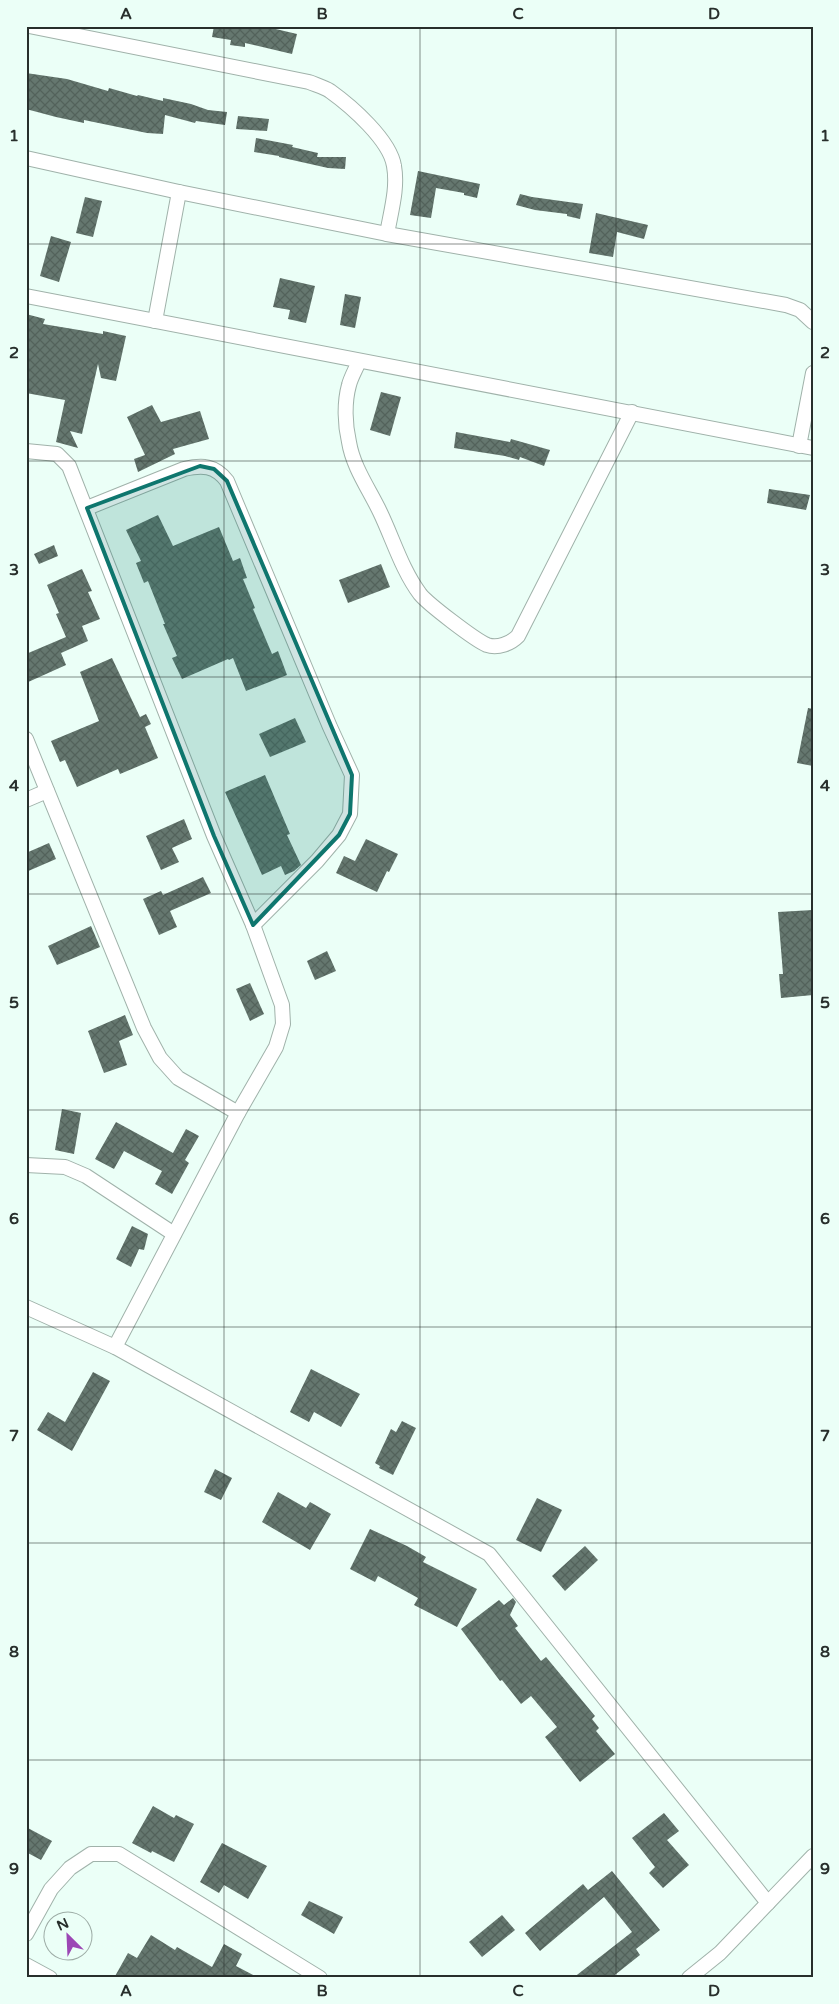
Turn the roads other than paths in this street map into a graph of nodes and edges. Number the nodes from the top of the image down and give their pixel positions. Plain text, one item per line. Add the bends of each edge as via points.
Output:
1 (29, 26) edge
2 (26, 158) edge
3 (179, 192) junction
4 (387, 234) junction
5 (26, 296) edge
6 (155, 321) junction
7 (813, 322) edge
8 (359, 361) junction
9 (813, 373) edge
10 (632, 412) junction
11 (806, 447) edge
12 (26, 451) edge
13 (87, 508) junction
14 (26, 738) edge
15 (47, 791) junction
16 (26, 800) edge
17 (253, 925) junction
18 (238, 1113) junction
19 (26, 1165) edge
20 (174, 1234) junction
21 (26, 1307) edge
22 (115, 1347) junction
23 (813, 1856) edge
24 (768, 1903) junction
25 (26, 1934) edge
26 (26, 1965) edge
27 (50, 1978) edge
28 (320, 1978) edge
29 (689, 1978) edge

1 - 4 street via 309,82 328,90 363,120 390,155 396,190
2 - 3 street
3 - 4 street
3 - 6 street
4 - 7 street via 786,305 800,310
5 - 6 street
6 - 8 street
8 - 10 street
8 - 10 street via 349,386 346,416 353,459 421,595 451,621 488,646 512,642 518,636
9 - 11 street
10 - 11 street
12 - 13 street via 57,454 69,466
13 - 17 street via 210,827
13 - 17 street via 184,469 200,466 220,473 352,775 350,814 339,835
14 - 15 street
15 - 16 street
15 - 18 street via 144,1028 160,1058 178,1078
17 - 18 street via 282,1005 283,1024 276,1047
18 - 20 street
19 - 20 street via 65,1167 86,1176
20 - 22 street
21 - 22 street
22 - 24 street via 489,1554
23 - 24 street
24 - 29 street via 720,1953
25 - 28 street via 51,1889 70,1868 91,1854 119,1854
26 - 27 street

